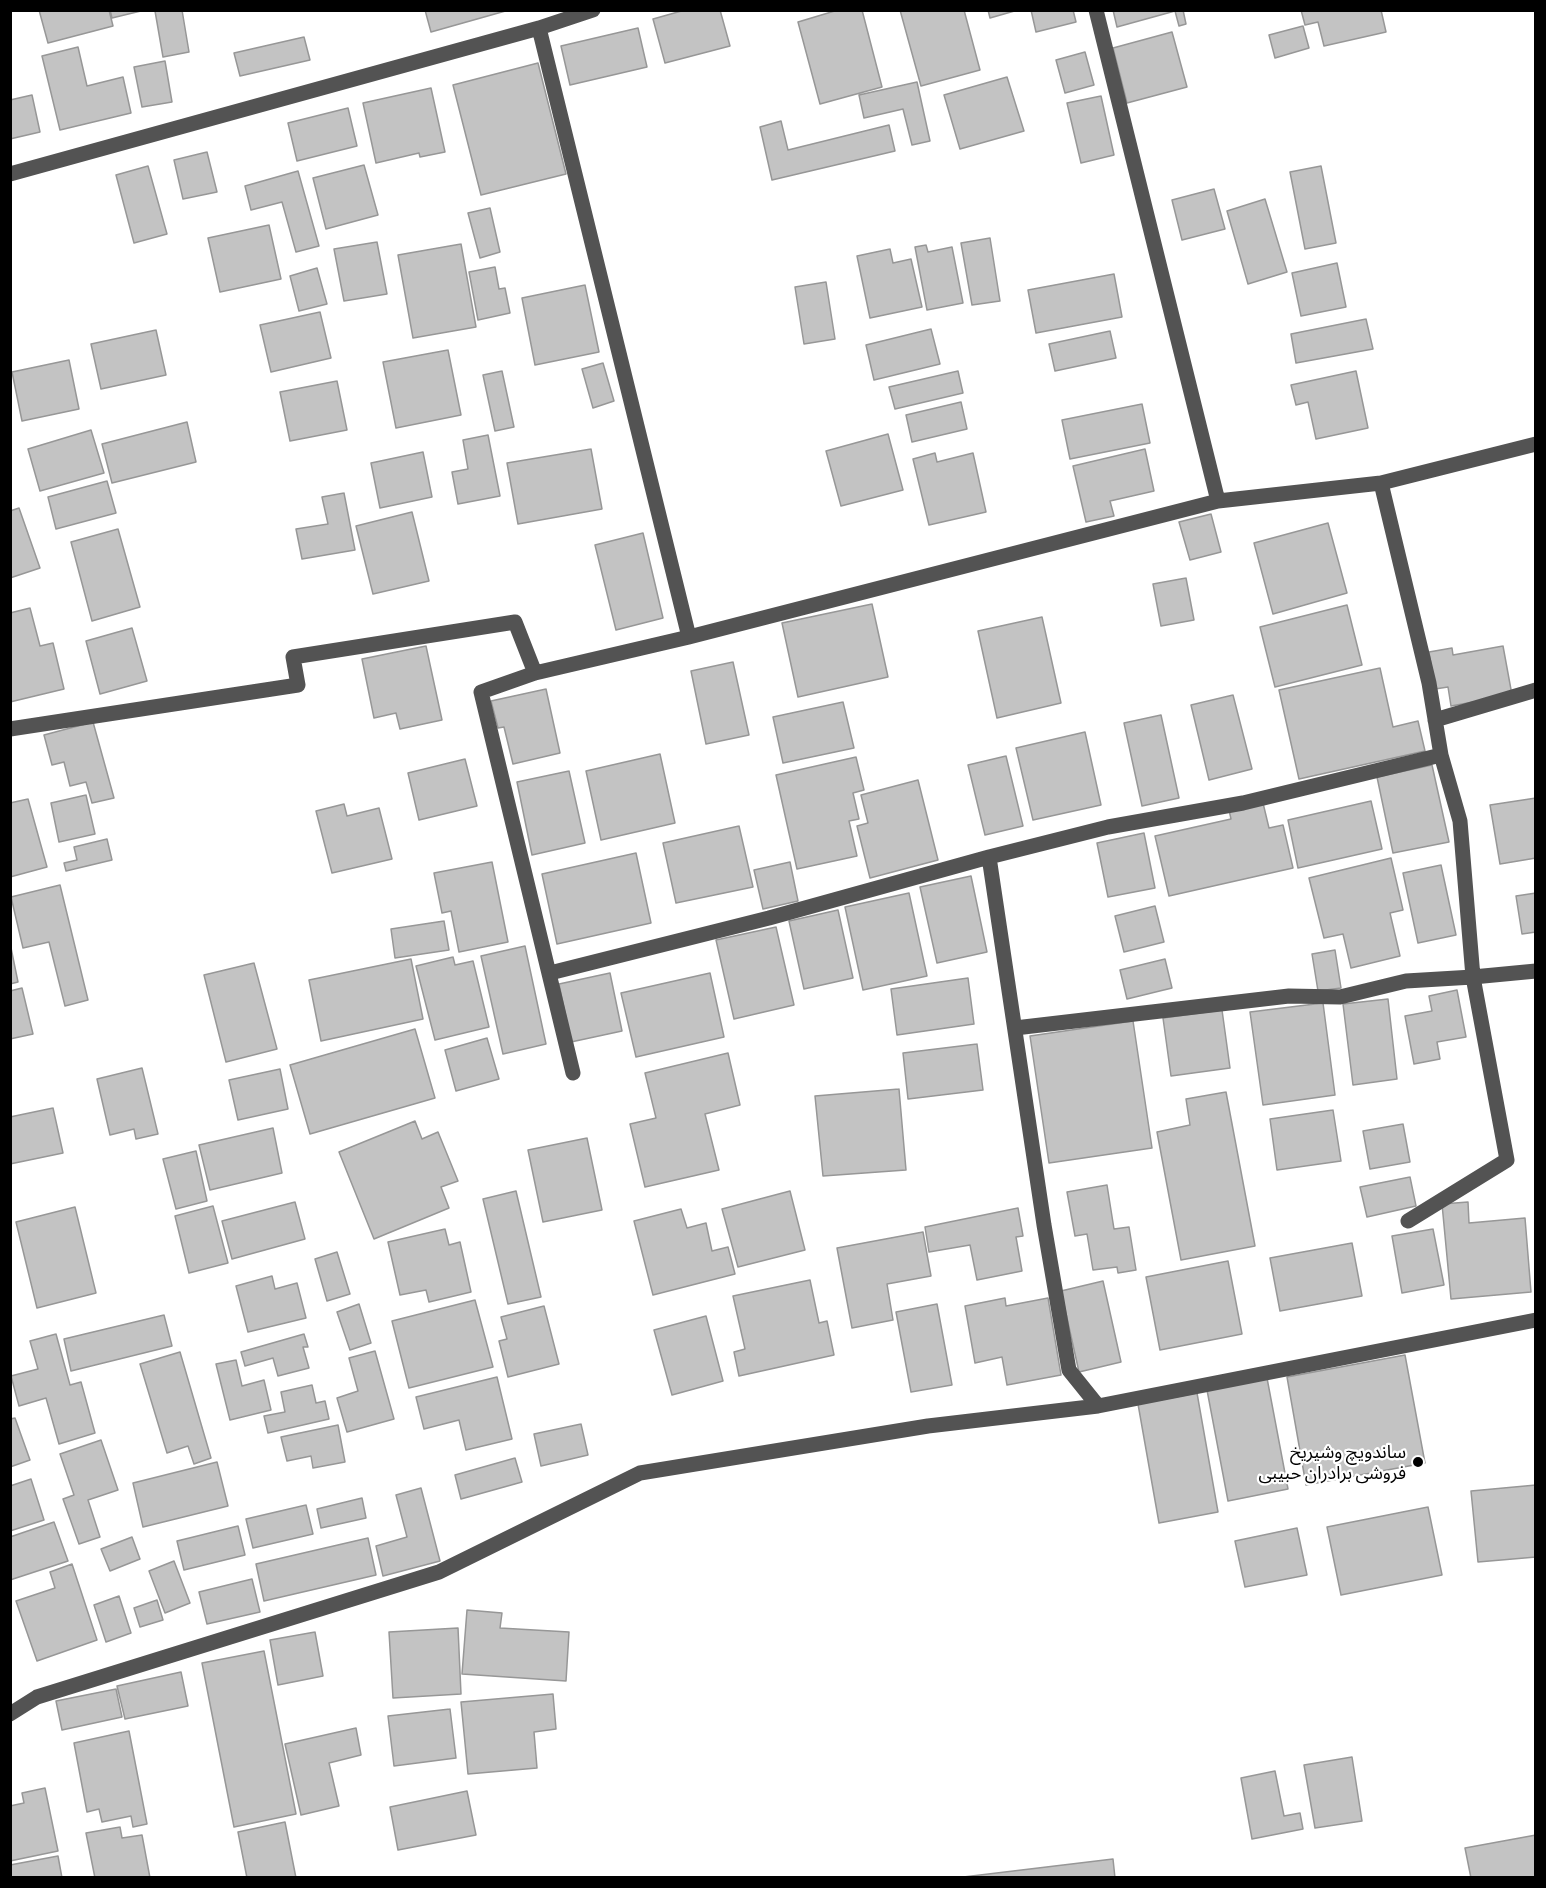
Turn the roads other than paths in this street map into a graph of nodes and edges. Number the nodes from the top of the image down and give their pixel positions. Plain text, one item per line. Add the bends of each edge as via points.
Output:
1 (593, 10) edge
2 (1096, 10) edge
3 (539, 28) junction
4 (10, 174) edge
5 (1536, 444) edge
6 (1381, 483) junction
7 (1218, 501) junction
8 (689, 637) junction
9 (535, 673) junction
10 (1536, 690) edge
11 (1435, 720) junction
12 (10, 729) edge
13 (1441, 755) junction
14 (989, 857) junction
15 (1536, 971) edge
16 (550, 973) junction
17 (1473, 977) junction
18 (1016, 1028) junction
19 (573, 1073) dead end
20 (1408, 1221) dead end
21 (1536, 1320) edge
22 (1098, 1406) junction
23 (10, 1714) edge

1 - 3 street
2 - 7 street
3 - 4 street
3 - 8 street
5 - 6 street
6 - 7 street
6 - 11 street
7 - 8 street
8 - 9 street
9 - 12 street via 515,622 293,657 298,685
9 - 16 street via 481,692
10 - 11 street
11 - 13 street
13 - 14 street via 1243,803 1108,827
13 - 17 street via 1460,821
14 - 16 street
14 - 18 street
15 - 17 street
16 - 19 street
17 - 18 street via 1406,981 1340,998 1289,996
17 - 20 street via 1507,1160
18 - 22 street via 1069,1371
21 - 22 street
22 - 23 street via 928,1426 640,1473 439,1572 37,1697

